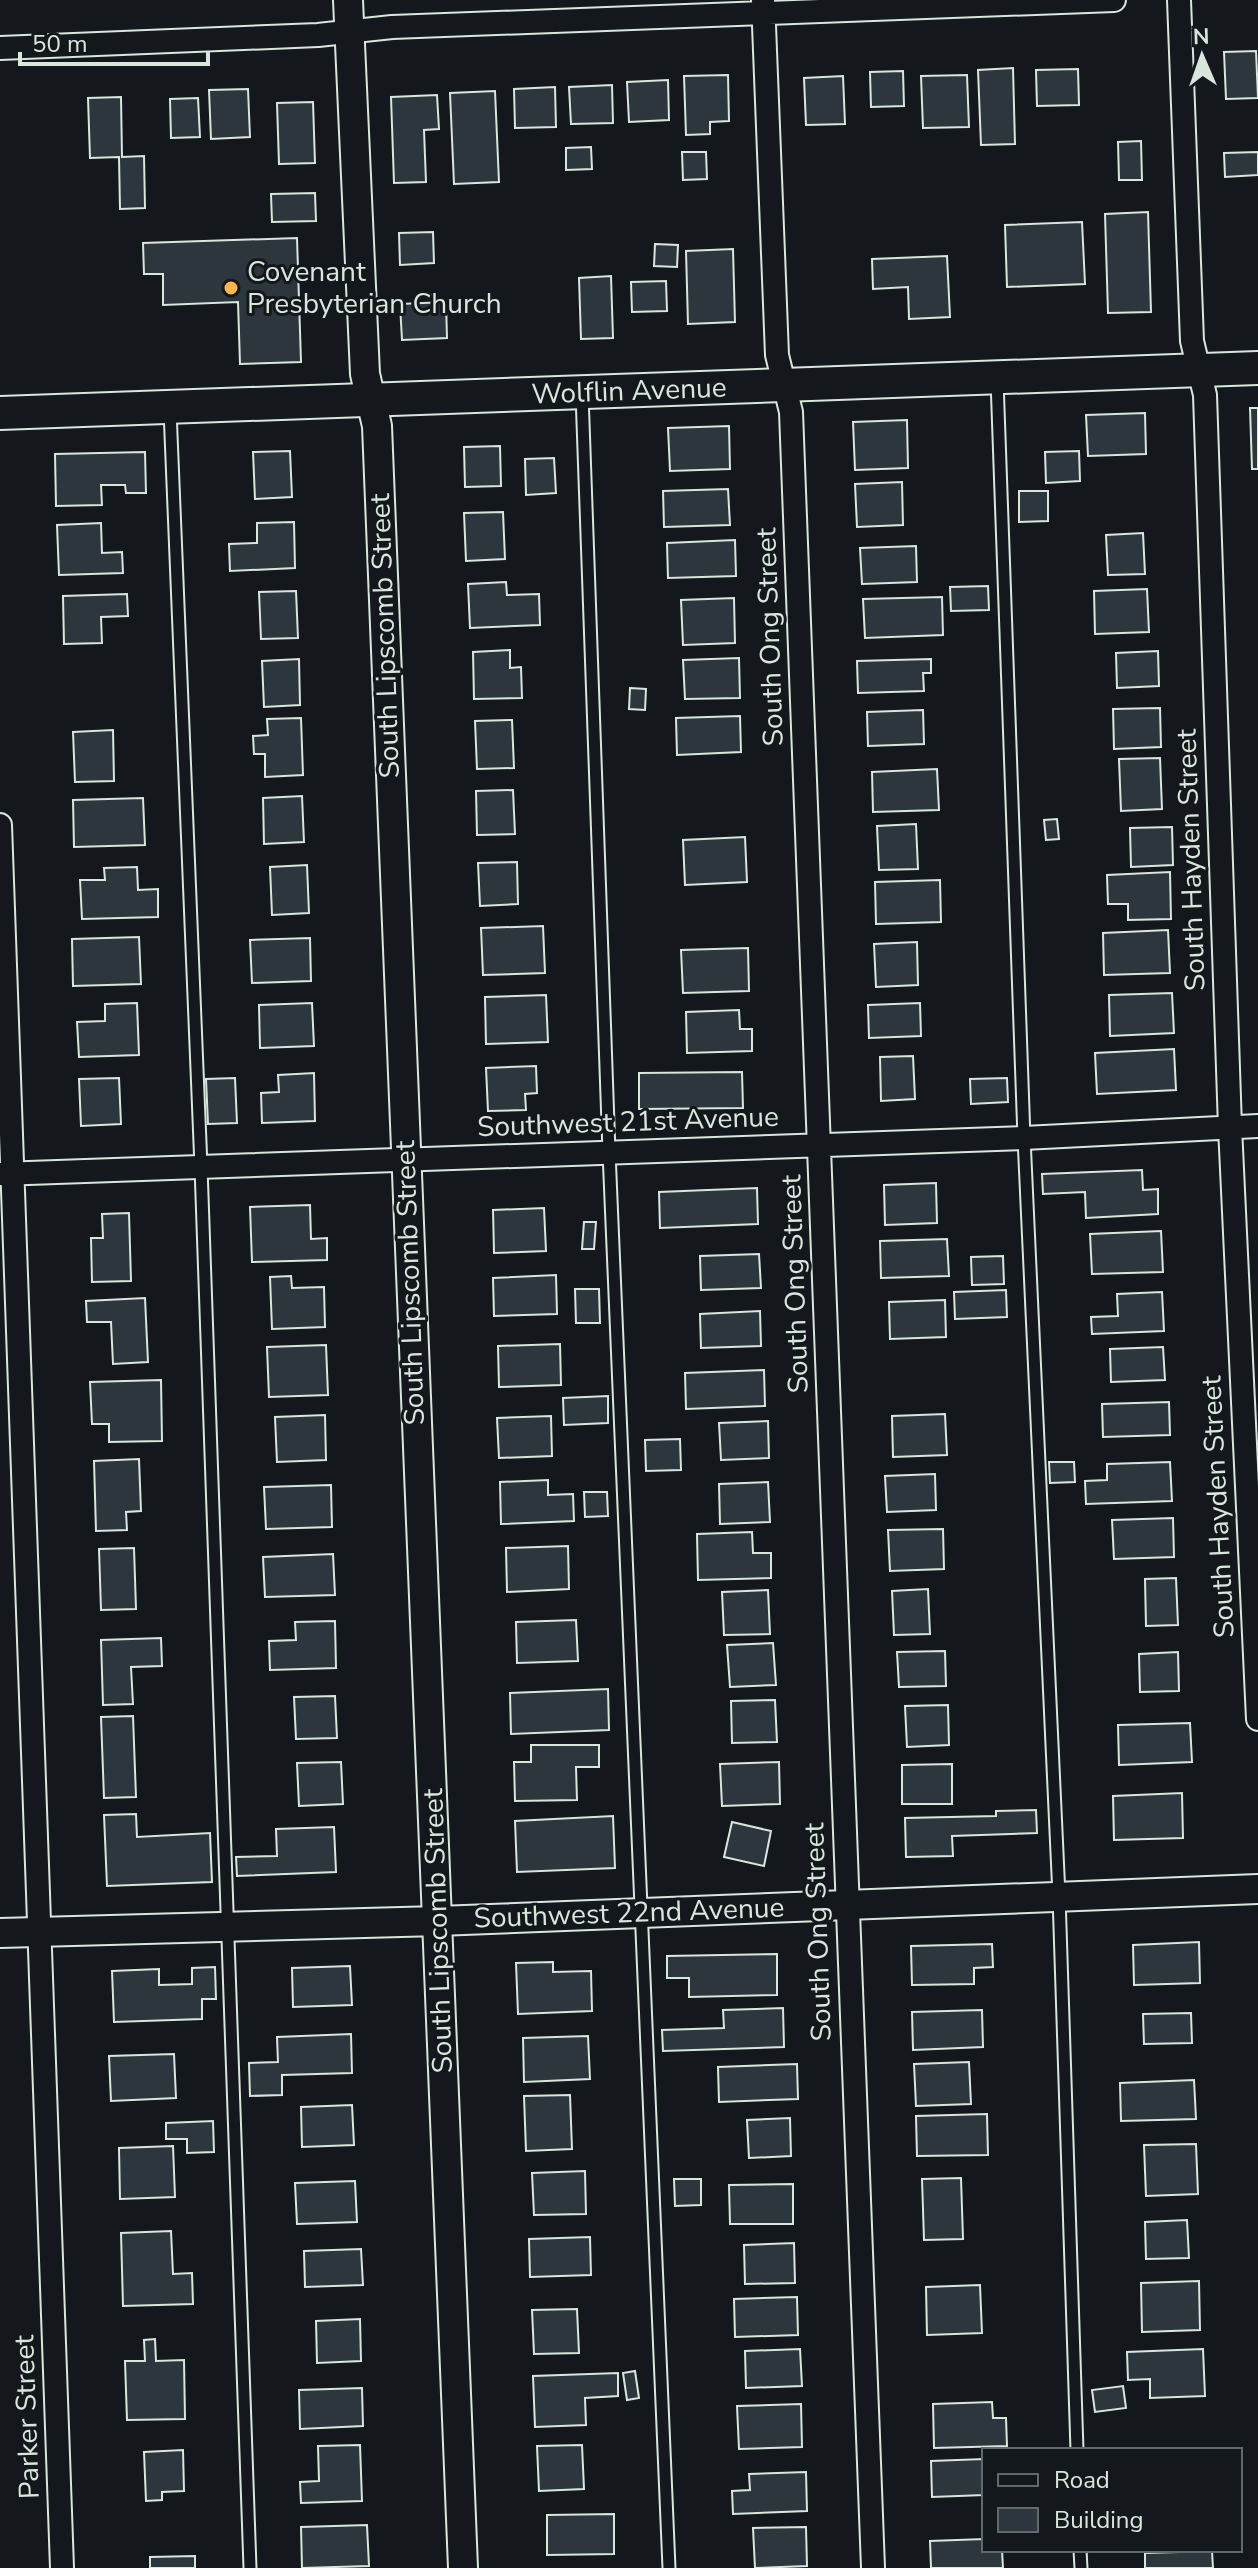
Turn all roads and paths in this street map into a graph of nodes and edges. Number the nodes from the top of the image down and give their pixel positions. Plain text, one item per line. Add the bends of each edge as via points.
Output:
1 (348, 0) edge
2 (1114, 0) edge
3 (1179, 0) edge
4 (763, 7) edge
5 (349, 32) junction
6 (0, 48) edge
7 (1258, 368) edge
8 (1199, 369) junction
9 (997, 377) junction
10 (784, 385) junction
11 (582, 393) junction
12 (371, 401) junction
13 (170, 407) junction
14 (0, 413) edge
15 (0, 825) edge
16 (1258, 1126) edge
17 (1230, 1127) junction
18 (1024, 1138) junction
19 (820, 1145) junction
20 (609, 1152) junction
21 (405, 1159) junction
22 (201, 1167) junction
23 (7, 1174) edge
24 (1258, 1719) edge
25 (1258, 1889) edge
26 (1059, 1896) junction
27 (847, 1903) junction
28 (643, 1912) junction
29 (438, 1921) junction
30 (226, 1925) junction
31 (40, 1932) junction
32 (0, 1933) edge
33 (1077, 2448) edge
34 (62, 2568) edge
35 (250, 2568) edge
36 (463, 2568) edge
37 (669, 2568) edge
38 (873, 2568) edge

1 - 5 street, South Lipscomb Street
2 - 4 street
3 - 8 street, South Hayden Street via 1192,341
4 - 5 street
4 - 10 street, South Ong Street via 777,355
5 - 6 street
5 - 12 street, South Lipscomb Street via 365,374
7 - 8 main road, Wolflin Avenue
8 - 9 main road, Wolflin Avenue
8 - 17 street, South Hayden Street via 1205,395
9 - 10 main road, Wolflin Avenue
9 - 18 lane
10 - 11 main road, Wolflin Avenue
10 - 19 street, South Ong Street via 791,412
11 - 12 main road, Wolflin Avenue
11 - 20 lane
12 - 13 main road, Wolflin Avenue
12 - 21 street, South Lipscomb Street via 377,426
13 - 14 main road, Wolflin Avenue
13 - 22 lane
15 - 23 street, Parker Street
16 - 17 street, Southwest 21st Avenue
17 - 18 street, Southwest 21st Avenue
17 - 24 street, South Hayden Street
18 - 19 street, Southwest 21st Avenue
18 - 26 lane
19 - 20 street, Southwest 21st Avenue
19 - 27 street, South Ong Street
20 - 21 street, Southwest 21st Avenue
20 - 28 lane
21 - 22 street, Southwest 21st Avenue
21 - 29 street, South Lipscomb Street
22 - 23 street, Southwest 21st Avenue
22 - 30 lane
23 - 31 street, Parker Street
25 - 26 street, Southwest 22nd Avenue
26 - 27 street, Southwest 22nd Avenue
26 - 33 lane
27 - 28 street, Southwest 22nd Avenue
27 - 38 street, South Ong Street
28 - 29 street, Southwest 22nd Avenue
28 - 37 lane
29 - 30 street, Southwest 22nd Avenue
29 - 36 street, South Lipscomb Street
30 - 31 street, Southwest 22nd Avenue
30 - 35 lane
31 - 32 street, Southwest 22nd Avenue
31 - 34 street, Parker Street

